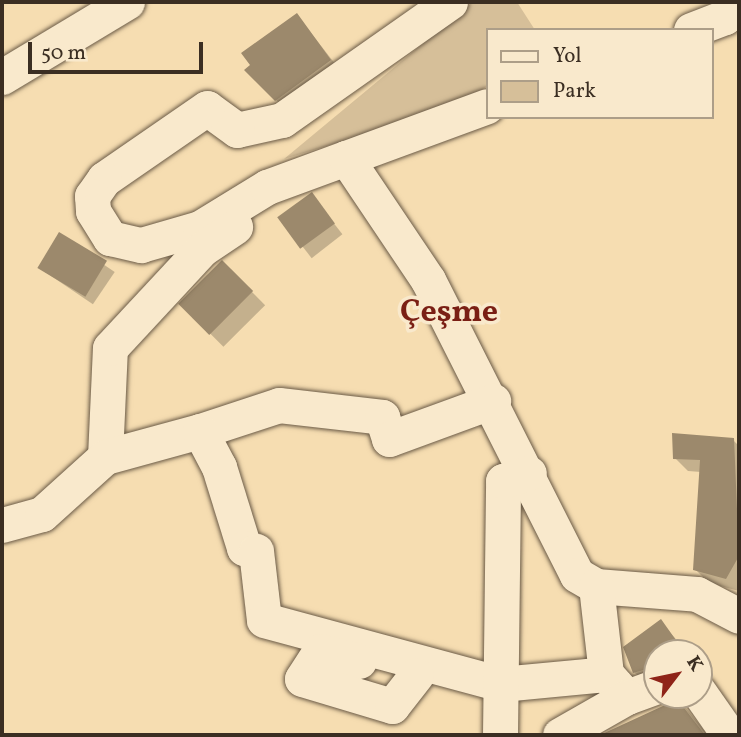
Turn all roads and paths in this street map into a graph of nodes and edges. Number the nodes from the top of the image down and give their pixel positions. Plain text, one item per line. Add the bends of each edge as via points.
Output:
1 (127, 2) edge
2 (450, 2) edge
3 (738, 2) edge
4 (696, 28) edge
5 (2, 77) edge
6 (486, 106) edge
7 (346, 159) junction
8 (306, 176) junction
9 (494, 401) junction
10 (200, 430) junction
11 (105, 457) junction
12 (530, 473) junction
13 (2, 526) edge
14 (596, 586) junction
15 (736, 606) edge
16 (454, 668) junction
17 (416, 676) dead end
18 (502, 684) junction
19 (630, 686) edge
20 (711, 709) edge
21 (500, 735) edge
22 (560, 735) edge
23 (729, 735) edge

1 - 5 street
2 - 8 street via 282,120 237,130 207,108 104,179 92,196 93,211 110,238 141,245 200,228 267,187
3 - 4 street via 725,17
6 - 7 street
7 - 8 street
7 - 9 street via 428,281
8 - 11 street via 202,249 110,348
9 - 10 street via 389,439 382,417 279,405
9 - 12 street
10 - 11 street
10 - 16 street via 219,467 244,548 256,551 264,620
11 - 13 street via 42,514
12 - 14 street via 577,575
12 - 18 street via 503,481
14 - 15 street via 697,594
14 - 19 street
16 - 17 street via 444,682
16 - 18 street
18 - 19 street
18 - 21 street
19 - 22 street
20 - 23 street

